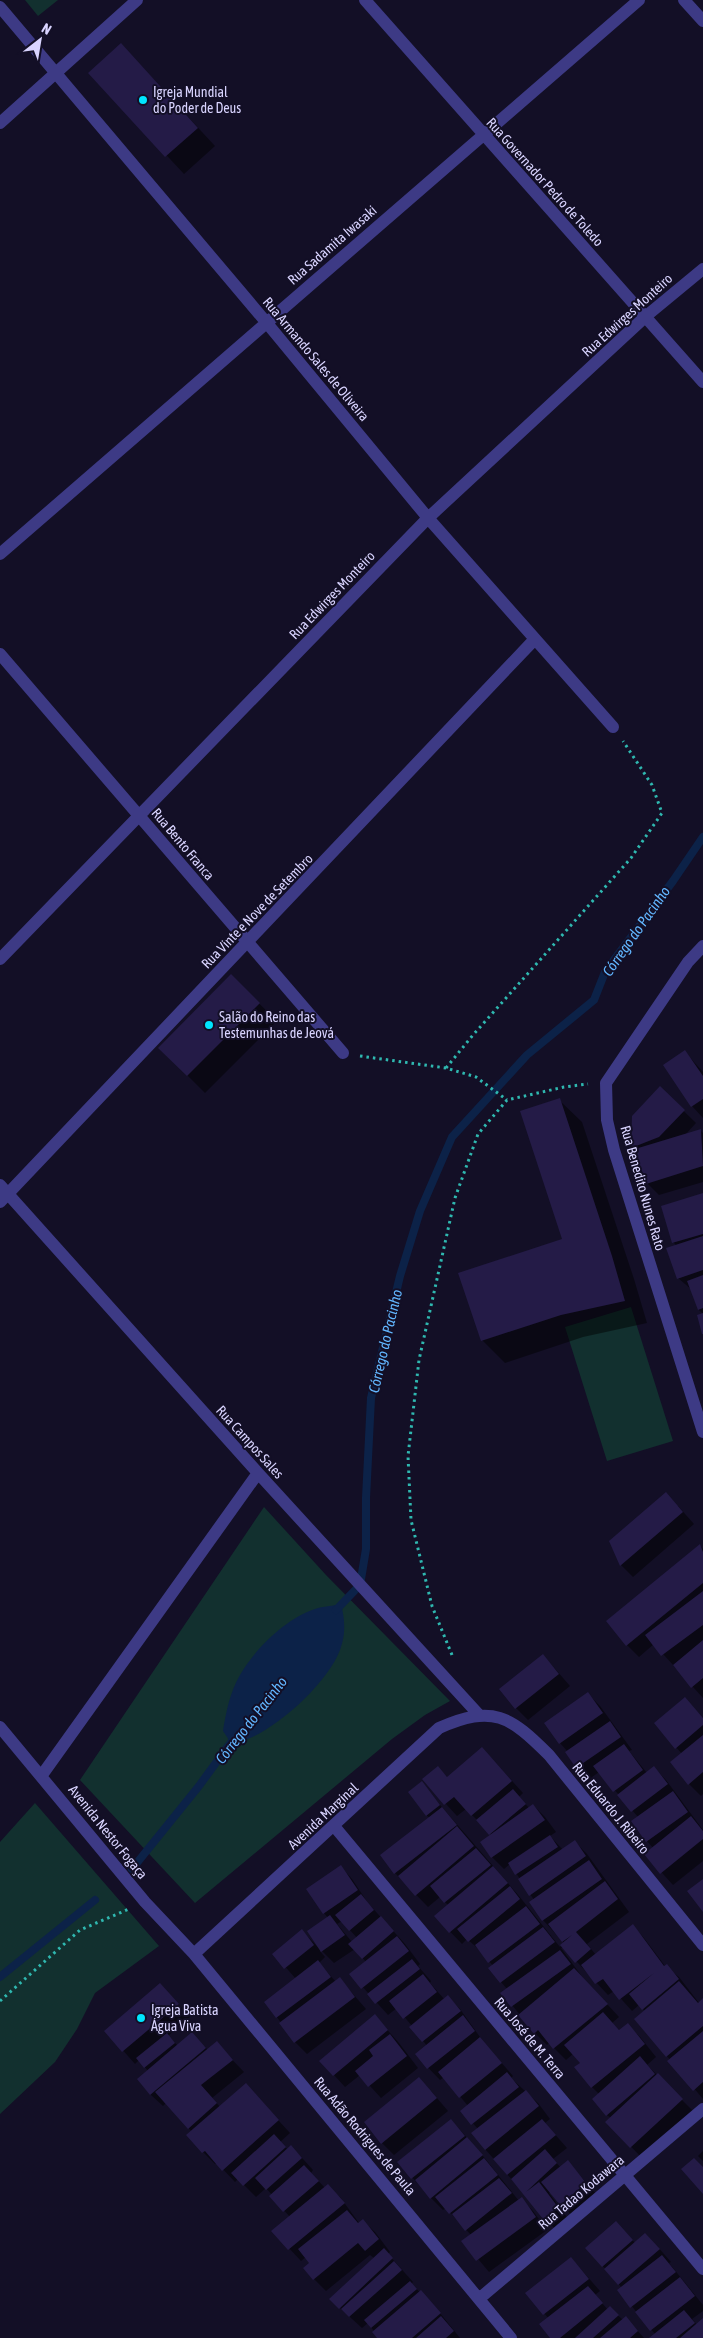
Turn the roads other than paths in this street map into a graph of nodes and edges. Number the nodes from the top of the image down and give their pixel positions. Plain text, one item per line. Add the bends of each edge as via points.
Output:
1 (137, 0) edge
2 (365, 0) edge
3 (639, 0) edge
4 (684, 0) edge
5 (0, 7) edge
6 (703, 21) edge
7 (56, 71) junction
8 (0, 123) edge
9 (483, 135) junction
10 (703, 269) edge
11 (645, 317) junction
12 (266, 322) junction
13 (703, 382) edge
14 (428, 518) junction
15 (0, 554) edge
16 (534, 640) junction
17 (0, 654) edge
18 (613, 727) road end
19 (138, 814) junction
20 (247, 943) junction
21 (703, 946) edge
22 (0, 959) edge
23 (343, 1053) road end
24 (3, 1193) edge
25 (703, 1432) edge
26 (258, 1473) junction
27 (480, 1716) junction
28 (0, 1727) edge
29 (42, 1776) junction
30 (334, 1826) junction
31 (703, 1945) edge
32 (194, 1954) junction
33 (703, 2109) edge
34 (624, 2175) junction
35 (703, 2270) edge
36 (480, 2298) junction
37 (511, 2338) edge

1 - 7 street
2 - 9 street, Rua Governador Pedro de Toledo
3 - 9 street, Rua Sadamita Iwasaki
4 - 6 street
5 - 7 street, Rua Armando Sales de Oliveira
7 - 8 street
7 - 12 street, Rua Armando Sales de Oliveira
9 - 11 street, Rua Governador Pedro de Toledo
9 - 12 street, Rua Sadamita Iwasaki
10 - 11 street, Rua Edwirges Monteiro
11 - 13 street, Rua Governador Pedro de Toledo
11 - 14 street, Rua Edwirges Monteiro
12 - 14 street, Rua Armando Sales de Oliveira
12 - 15 street, Rua Sadamita Iwasaki
14 - 16 street, Rua Armando Sales de Oliveira
14 - 19 street, Rua Edwirges Monteiro
16 - 18 street, Rua Armando Sales de Oliveira
16 - 20 street, Rua Vinte e Nove de Setembro
17 - 19 street, Rua Bento Franca
19 - 20 street, Rua Bento Franca
19 - 22 street, Rua Edwirges Monteiro
20 - 23 street, Rua Bento Franca
20 - 24 street, Rua Vinte e Nove de Setembro
21 - 25 street, Rua Benedito Nunes Rato via 688,962 606,1082 614,1150
24 - 26 street, Rua Campos Sales
26 - 27 street, Rua Campos Sales
26 - 29 street
27 - 30 street, Avenida Marginal via 463,1717 439,1728
27 - 31 street, Rua Eduardo J. Ribeiro via 497,1715 522,1728 549,1755
28 - 29 street, Avenida Nestor Fogaça
29 - 32 street, Avenida Nestor Fogaça via 145,1902
30 - 32 street, Avenida Marginal
30 - 34 street, Rua José de M. Terra
32 - 36 street, Rua Adão Rodrigues de Paula
33 - 34 street, Rua Tadao Kodawara
34 - 35 street, Rua José de M. Terra
34 - 36 street, Rua Tadao Kodawara
36 - 37 street, Rua Adão Rodrigues de Paula

